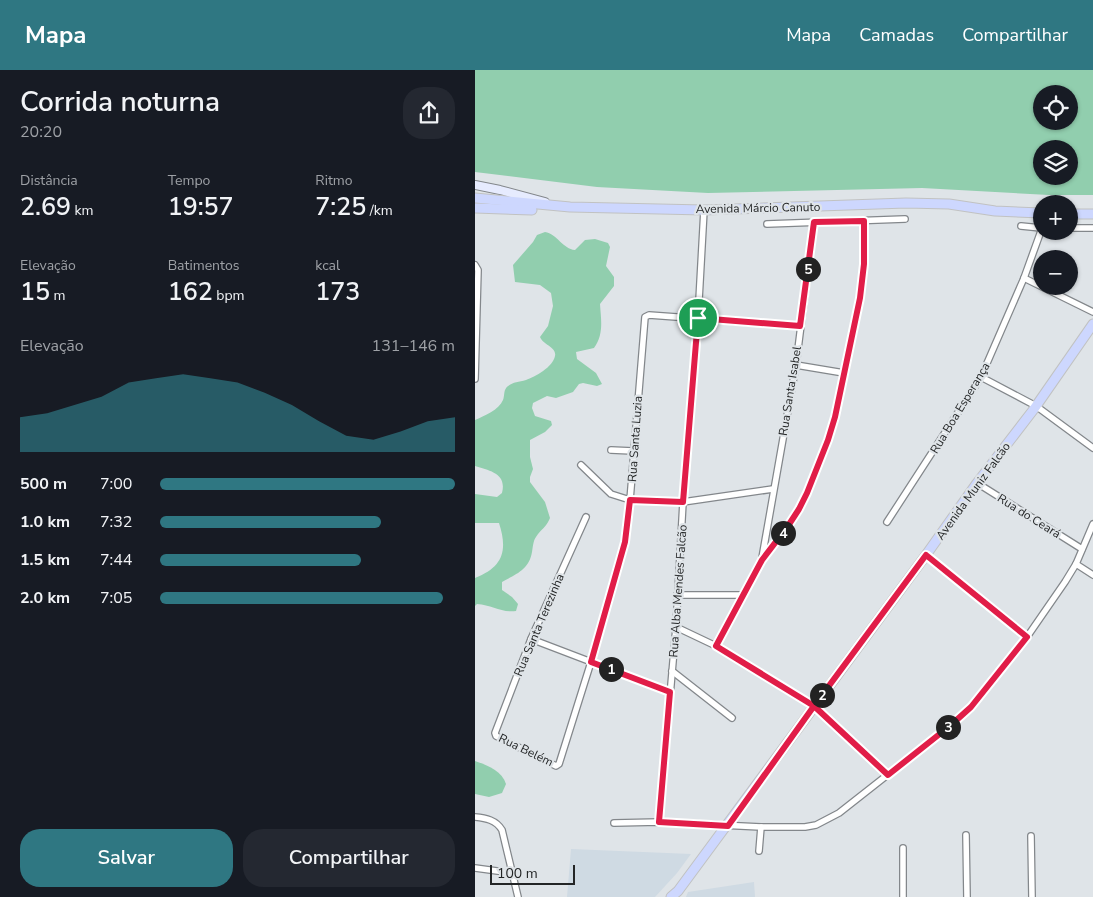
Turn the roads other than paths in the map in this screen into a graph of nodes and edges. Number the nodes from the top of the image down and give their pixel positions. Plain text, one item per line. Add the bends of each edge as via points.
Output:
1 (475, 185) edge
2 (475, 198) edge
3 (556, 207) junction
4 (475, 208) edge
5 (570, 208) junction
6 (704, 210) junction
7 (1033, 213) edge
8 (1078, 214) edge
9 (1093, 214) edge
10 (905, 219) dead end
11 (864, 221) junction
12 (814, 222) junction
13 (767, 224) dead end
14 (1021, 226) dead end
15 (1033, 228) edge
16 (1078, 228) edge
17 (1093, 228) edge
18 (1037, 240) edge
19 (476, 265) edge
20 (1024, 278) junction
21 (476, 312) edge
22 (1093, 312) edge
23 (698, 318) junction
24 (1093, 324) edge
25 (800, 326) junction
26 (796, 365) junction
27 (476, 366) edge
28 (844, 373) junction
29 (981, 377) junction
30 (475, 379) edge
31 (1036, 406) junction
32 (1093, 448) edge
33 (611, 450) dead end
34 (633, 451) junction
35 (581, 465) dead end
36 (977, 483) junction
37 (773, 489) junction
38 (630, 500) junction
39 (683, 502) junction
40 (586, 517) dead end
41 (887, 522) dead end
42 (1093, 524) edge
43 (1082, 549) junction
44 (926, 555) junction
45 (762, 560) junction
46 (1076, 564) junction
47 (1093, 575) edge
48 (677, 595) junction
49 (741, 595) junction
50 (676, 627) junction
51 (1027, 637) junction
52 (531, 639) junction
53 (716, 646) junction
54 (591, 662) junction
55 (672, 671) junction
56 (670, 692) junction
57 (814, 706) junction
58 (733, 718) dead end
59 (495, 734) joint
60 (559, 765) joint
61 (888, 775) junction
62 (475, 818) edge
63 (659, 822) junction
64 (614, 823) dead end
65 (728, 826) junction
66 (761, 828) junction
67 (966, 835) dead end
68 (1031, 836) dead end
69 (903, 848) dead end
70 (759, 851) dead end
71 (475, 868) edge
72 (512, 873) junction
73 (676, 895) edge
74 (518, 897) edge
75 (903, 897) edge
76 (967, 897) edge
77 (1032, 897) edge

1 - 3 main road
2 - 3 main road, Avenida Márcio Canuto
3 - 5 main road, Avenida Márcio Canuto
4 - 5 main road
5 - 6 main road, Avenida Márcio Canuto
6 - 7 main road, Avenida Márcio Canuto via 905,203 949,204
6 - 23 street, Rua Alba Mendes Falcão
8 - 9 main road
10 - 11 street
11 - 12 street
11 - 28 street via 861,292
12 - 13 street
12 - 25 street, Rua Santa Isabel
14 - 15 street
16 - 17 street
18 - 20 street, Rua Boa Esperança
19 - 21 street
20 - 22 street
20 - 29 street, Rua Boa Esperança
21 - 27 street
23 - 25 street
23 - 34 street, Rua Santa Luzia via 649,314 645,317
23 - 39 street, Rua Alba Mendes Falcão
24 - 31 main road, Avenida Muniz Falcão
25 - 26 street, Rua Santa Isabel
26 - 28 street
26 - 37 street, Rua Santa Isabel
27 - 30 street
28 - 45 street via 835,417 807,493 788,526
29 - 31 street
29 - 41 street, Rua Boa Esperança
31 - 32 street
31 - 36 main road, Avenida Muniz Falcão
33 - 34 street
34 - 38 street, Rua Santa Luzia
35 - 38 street via 611,494
36 - 43 street, Rua do Ceará
36 - 44 main road, Avenida Muniz Falcão
37 - 39 street
37 - 45 street, Rua Santa Isabel
38 - 39 street
38 - 54 street, Rua Santa Luzia via 625,542
39 - 48 street, Rua Alba Mendes Falcão
40 - 52 street, Rua Santa Terezinha
42 - 43 street
43 - 46 street
44 - 51 street via 999,611
44 - 57 main road, Avenida Muniz Falcão
45 - 49 street
46 - 47 street
46 - 51 street
48 - 49 street
48 - 50 street, Rua Alba Mendes Falcão
49 - 53 street
50 - 53 street
50 - 55 street, Rua Alba Mendes Falcão
51 - 61 street via 971,707
52 - 54 street
52 - 59 street, Rua Santa Terezinha
53 - 57 street
54 - 56 street
54 - 60 street, Rua Santa Luzia
55 - 56 street, Rua Alba Mendes Falcão
55 - 58 street
56 - 63 street, Rua Alba Mendes Falcão
57 - 61 street
57 - 65 main road, Avenida Muniz Falcão
59 - 60 street, Rua Belém
61 - 66 street via 839,813 816,824
62 - 72 street via 488,819 499,826
63 - 64 street
63 - 65 street
65 - 66 street
65 - 73 main road, Avenida Muniz Falcão
66 - 70 street
67 - 76 street
68 - 77 street
69 - 75 street
71 - 72 street
72 - 74 street

